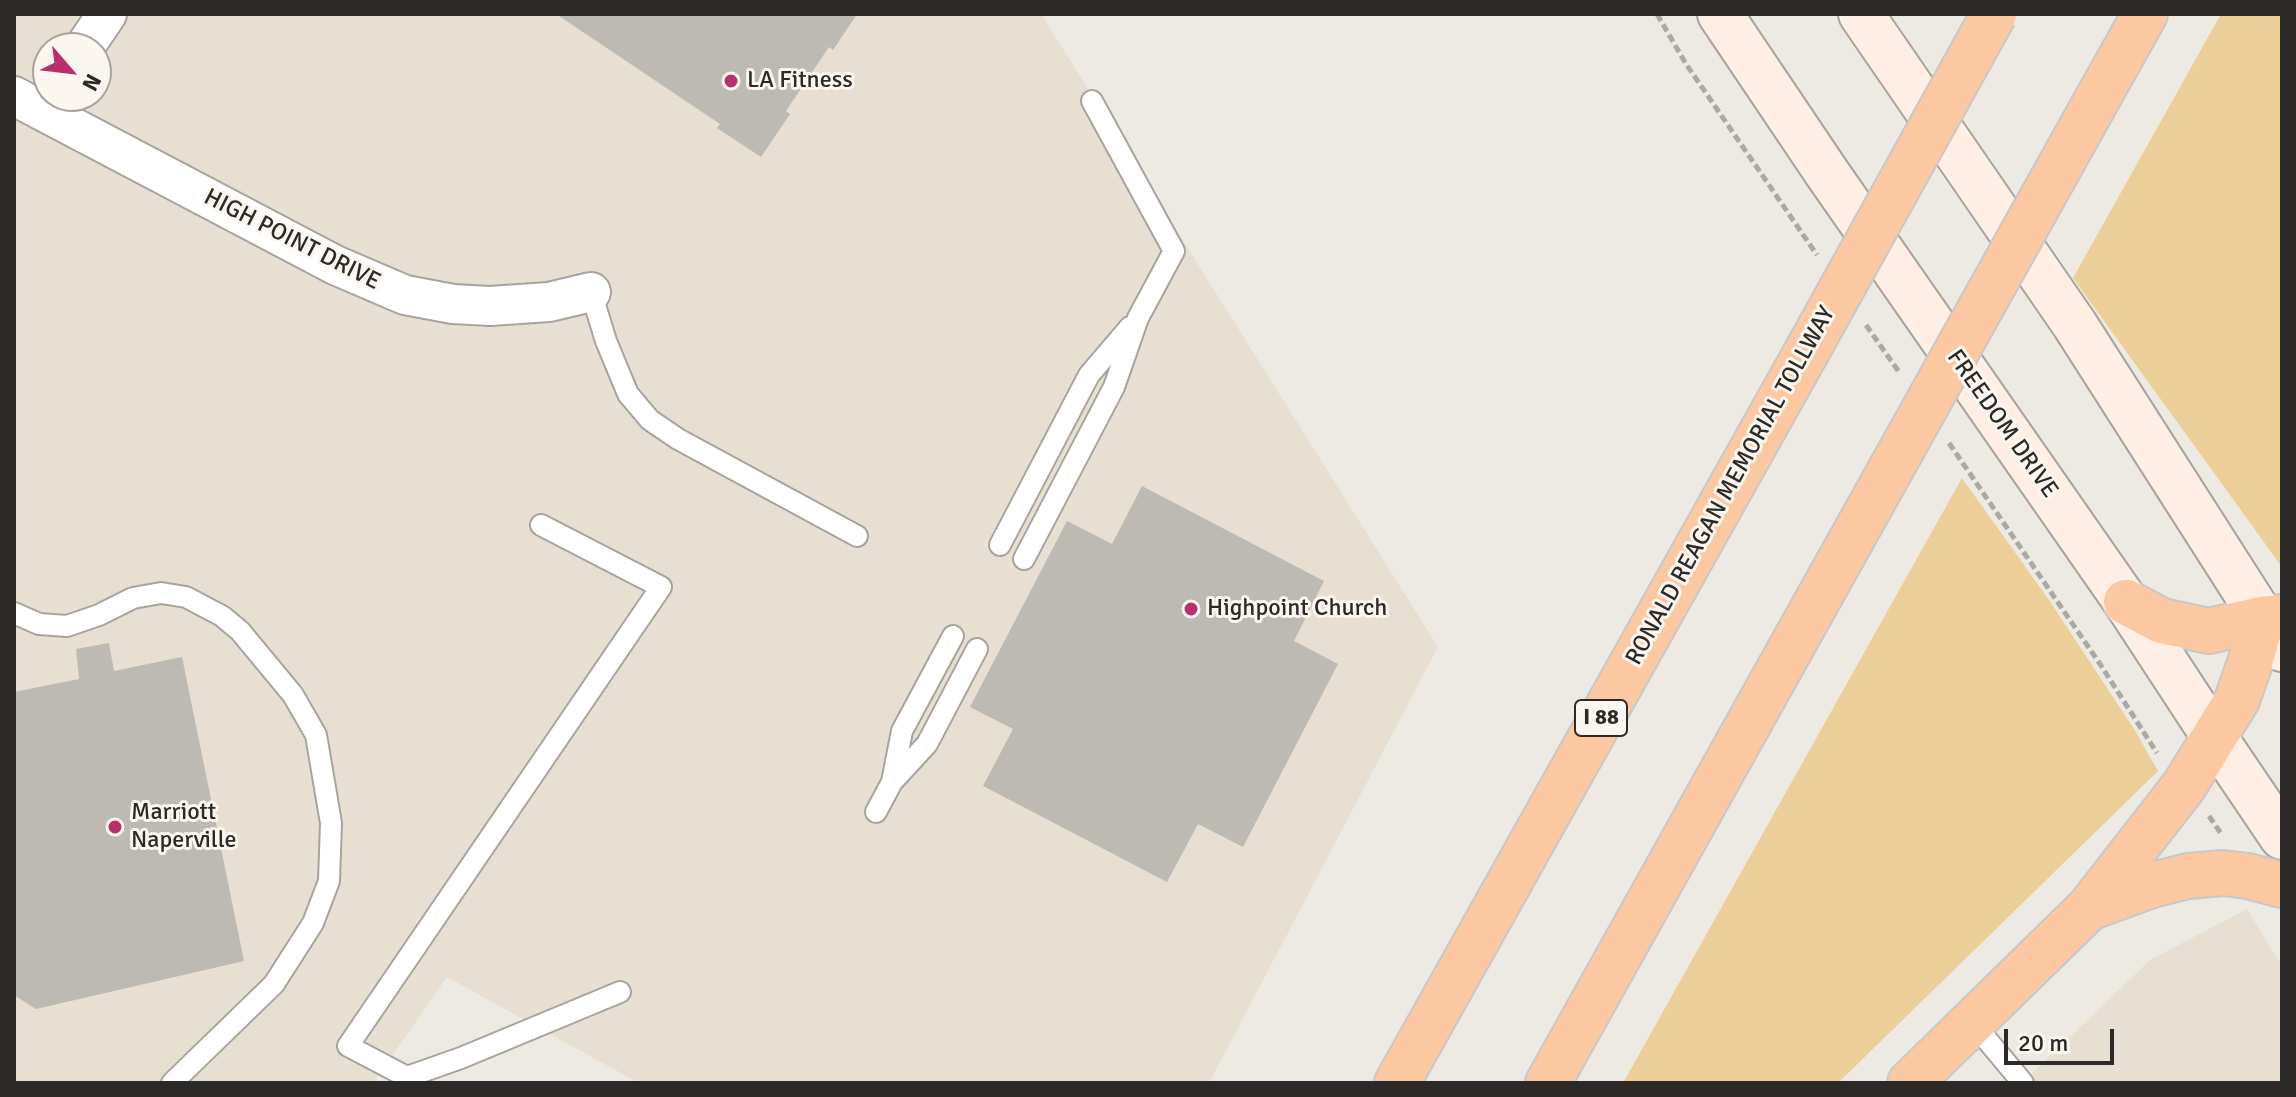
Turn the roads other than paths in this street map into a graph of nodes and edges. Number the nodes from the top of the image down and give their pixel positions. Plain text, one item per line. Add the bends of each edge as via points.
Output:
1 (107, 14) edge
2 (1720, 14) edge
3 (1861, 14) edge
4 (1994, 14) edge
5 (2145, 14) edge
6 (95, 32) edge
7 (1092, 101) dead end
8 (64, 112) edge
9 (591, 292) joint
10 (1138, 318) junction
11 (541, 525) dead end
12 (857, 536) dead end
13 (1000, 545) dead end
14 (1024, 559) dead end
15 (2126, 602) junction
16 (14, 613) edge
17 (2275, 629) edge
18 (953, 636) dead end
19 (977, 649) dead end
20 (2215, 738) junction
21 (892, 782) junction
22 (876, 812) dead end
23 (2282, 837) edge
24 (2282, 885) edge
25 (2089, 908) junction
26 (620, 992) dead end
27 (1972, 1022) junction
28 (172, 1083) edge
29 (1397, 1083) edge
30 (1548, 1083) edge
31 (1910, 1083) edge
32 (2023, 1083) edge

1 - 6 street
2 - 15 main road, FREEDOM DRIVE
3 - 17 main road
4 - 29 highway, RONALD REAGAN MEMORIAL TOLLWAY / I 88, bridge
5 - 30 highway, bridge
7 - 10 lane via 1174,251
8 - 9 street, HIGH POINT DRIVE via 335,265 405,295 490,306 549,302
9 - 12 lane via 628,394 650,420
10 - 13 lane via 1089,375
10 - 14 lane via 1114,387
11 - 26 lane via 661,587 348,1046 407,1077
15 - 17 highway via 2162,621 2209,631
15 - 20 main road, FREEDOM DRIVE
16 - 28 lane via 39,624 67,626 133,598 161,593 186,597 240,631 293,695 316,735 331,823 329,881 313,923 274,984
17 - 20 highway via 2250,663
18 - 21 lane via 902,731
19 - 21 lane via 927,744
20 - 23 main road, FREEDOM DRIVE
20 - 25 highway
21 - 22 lane
24 - 25 highway via 2223,873 2188,876
25 - 27 highway
27 - 31 highway
27 - 32 lane

